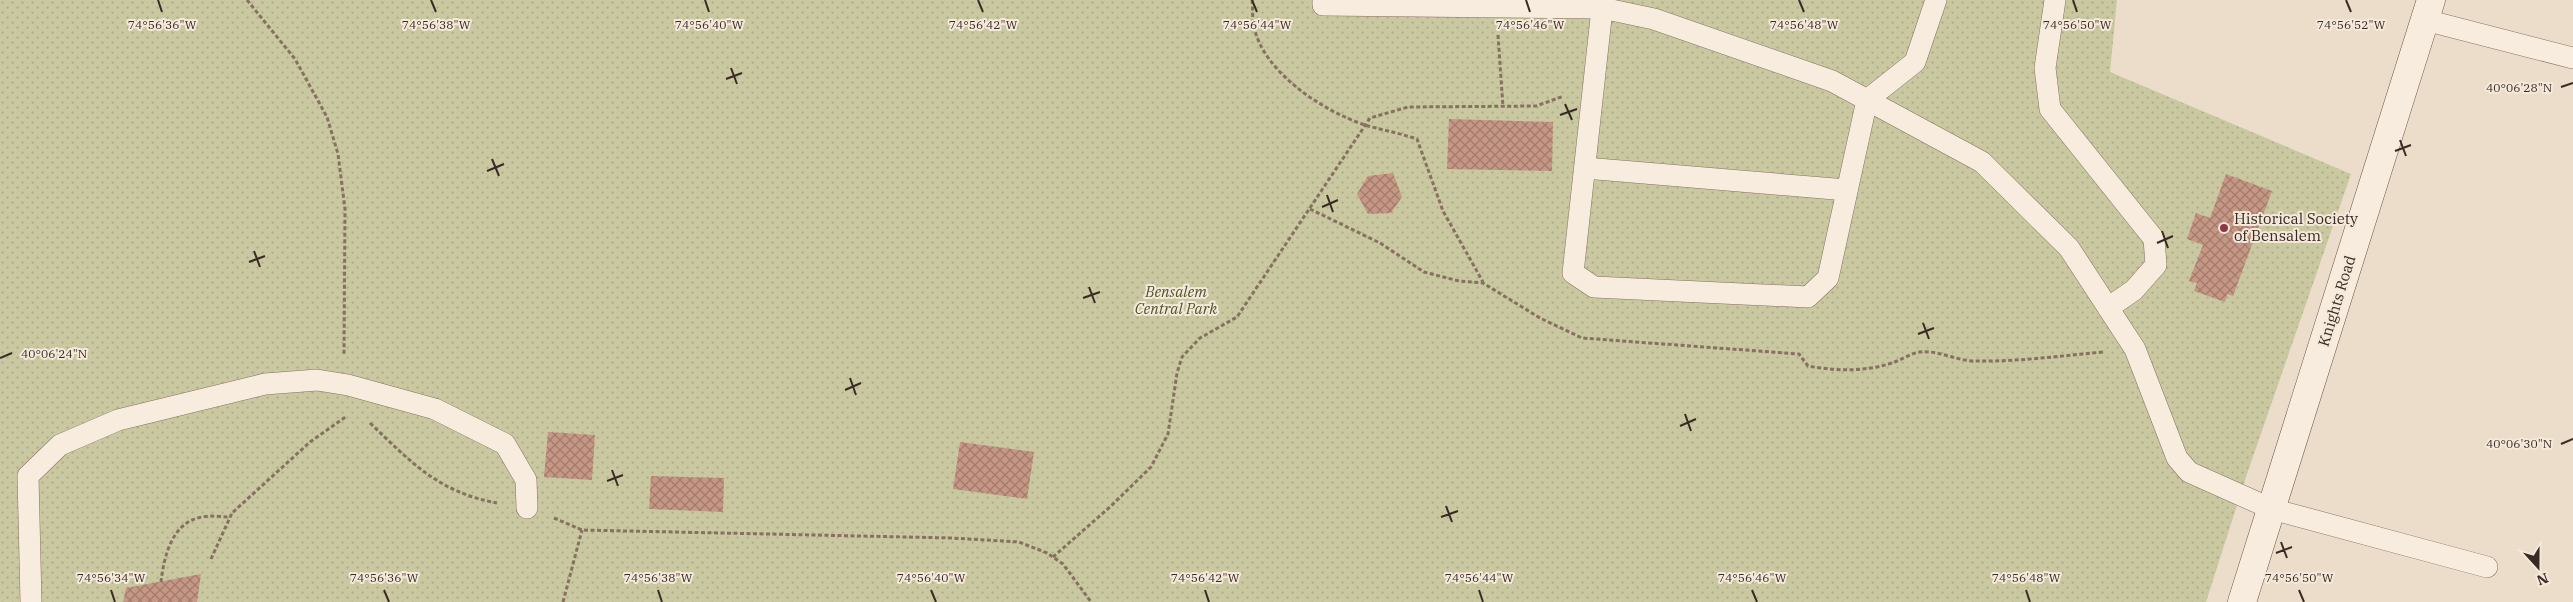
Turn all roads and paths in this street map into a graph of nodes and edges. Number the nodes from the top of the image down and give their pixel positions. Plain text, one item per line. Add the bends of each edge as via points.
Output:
1 (247, 0) edge
2 (1252, 0) edge
3 (1323, 0) edge
4 (1936, 0) edge
5 (2055, 0) edge
6 (1603, 4) edge
7 (1497, 7) junction
8 (2428, 10) edge
9 (2573, 58) edge
10 (1594, 84) junction
11 (1867, 100) junction
12 (1503, 107) junction
13 (1365, 125) junction
14 (1585, 168) junction
15 (1847, 190) junction
16 (1310, 209) junction
17 (1483, 283) junction
18 (2108, 308) junction
19 (2135, 349) junction
20 (348, 386) junction
21 (355, 409) junction
22 (527, 508) junction
23 (2272, 509) junction
24 (230, 517) junction
25 (582, 530) junction
26 (1053, 557) junction
27 (211, 559) dead end
28 (2487, 567) dead end
29 (161, 582) dead end
30 (31, 602) edge
31 (563, 602) edge
32 (1091, 602) edge
33 (2242, 602) edge

1 - 20 path via 295,59 327,117 338,154 344,209 344,366
2 - 13 path via 1254,27 1263,49 1281,73 1317,103
3 - 7 lane via 1323,5
4 - 11 lane via 1915,62
5 - 18 lane via 2045,68 2050,108 2154,239 2156,265 2134,290
6 - 7 lane
6 - 10 lane
6 - 11 lane via 1832,81
7 - 12 path
8 - 9 lane
8 - 23 main road, Knights Road
10 - 12 path via 1536,106
10 - 14 lane
11 - 15 lane
11 - 18 lane via 1982,162 2069,248
12 - 13 path via 1408,107 1370,118
13 - 16 path
13 - 17 path via 1416,139 1443,210
14 - 15 lane
14 - 15 lane via 1573,273 1594,287 1808,297 1828,278
16 - 17 path via 1380,243 1424,272
16 - 26 path via 1237,317 1200,338 1182,357 1168,434 1151,467
17 - 19 path via 1540,318 1582,338 1799,354 1808,366 1834,371 1865,369 1920,352 1938,353 1960,360 2005,362
18 - 19 lane
19 - 23 lane via 2177,458 2189,472
20 - 21 path
20 - 22 lane via 435,409 505,444 526,480
20 - 30 lane via 317,380 265,384 118,420 60,445 28,476
21 - 22 path via 431,478 458,493
21 - 24 path via 310,442
22 - 25 path
23 - 28 lane
23 - 33 main road, Knights Road
24 - 27 path
24 - 29 path via 201,517 185,524 171,539
25 - 26 path via 952,538 1019,542
25 - 31 path
26 - 32 path via 1064,564

